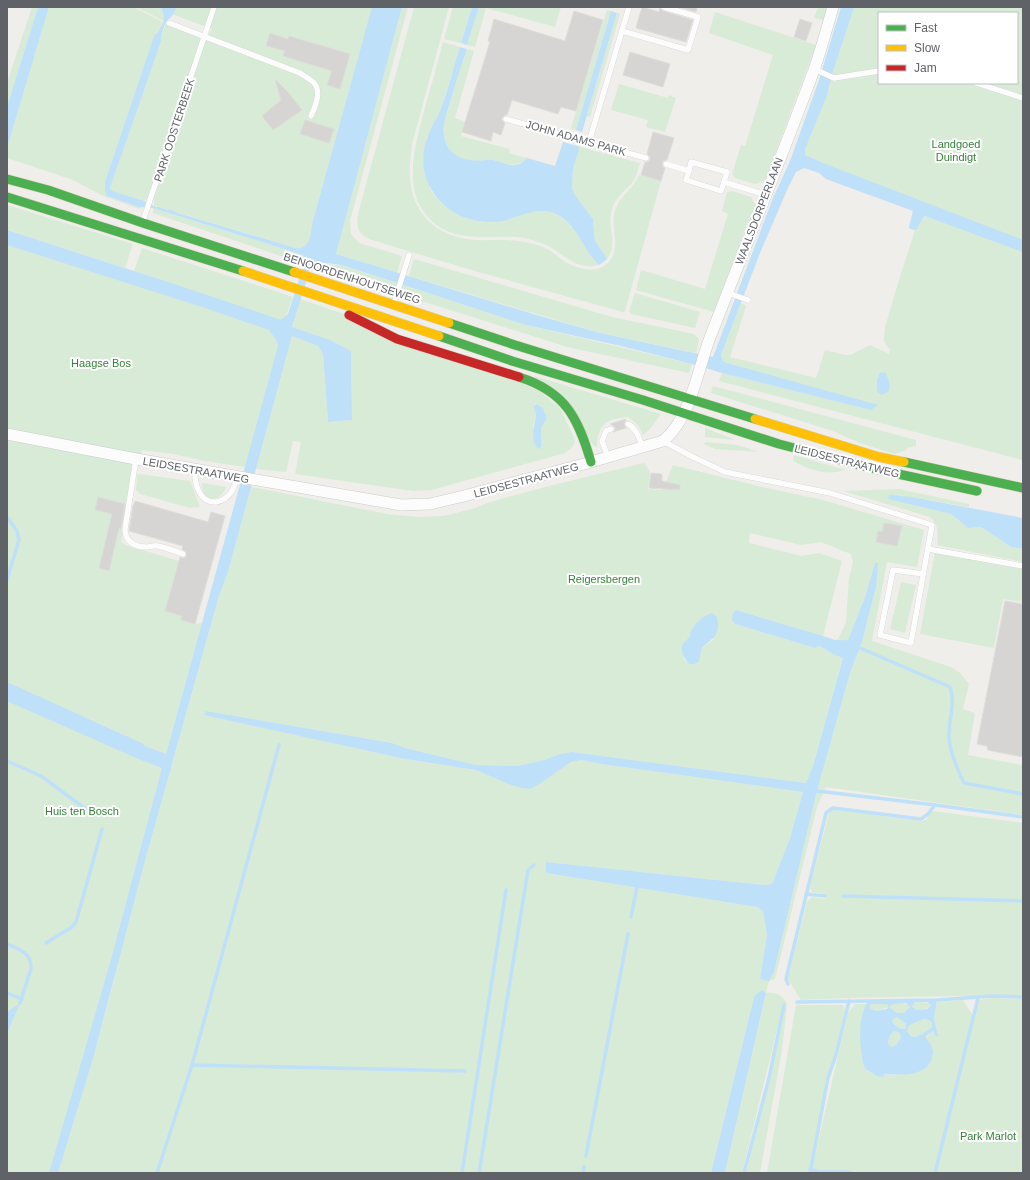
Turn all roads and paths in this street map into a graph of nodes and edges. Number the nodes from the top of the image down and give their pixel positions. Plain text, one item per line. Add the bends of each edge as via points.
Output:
1 (214, 7) edge
2 (628, 7) edge
3 (664, 7) edge
4 (834, 7) edge
5 (169, 24) dead end
6 (622, 31) junction
7 (205, 37) junction
8 (814, 69) junction
9 (878, 71) edge
10 (979, 84) edge
11 (1023, 98) edge
12 (311, 116) dead end
13 (506, 119) dead end
14 (589, 142) junction
15 (646, 158) dead end
16 (666, 164) dead end
17 (689, 171) junction
18 (7, 179) edge
19 (724, 182) junction
20 (766, 195) junction
21 (7, 198) edge
22 (143, 223) junction
23 (409, 255) dead end
24 (729, 293) junction
25 (320, 296) junction
26 (746, 299) dead end
27 (394, 305) junction
28 (690, 399) junction
29 (684, 413) junction
30 (628, 424) dead end
31 (612, 429) dead end
32 (7, 434) edge
33 (663, 441) junction
34 (642, 447) junction
35 (608, 457) junction
36 (136, 459) junction
37 (591, 462) junction
38 (195, 469) junction
39 (237, 477) junction
40 (1023, 488) edge
41 (985, 493) dead end
42 (928, 549) junction
43 (183, 554) dead end
44 (1023, 566) edge
45 (924, 574) junction

1 - 7 lane, PARK OOSTERBEEK
2 - 6 lane
3 - 6 lane via 698,17 688,50
4 - 8 street, WAALSDORPERLAAN
5 - 7 lane
6 - 14 lane
7 - 12 lane via 300,73 314,83 318,92
7 - 22 lane, PARK OOSTERBEEK
8 - 9 lane via 834,78
8 - 20 street, WAALSDORPERLAAN
10 - 11 lane
13 - 14 lane, JOHN ADAMS PARK
14 - 15 lane, JOHN ADAMS PARK
16 - 17 lane
17 - 19 lane via 686,180 721,191
17 - 19 lane via 691,162 727,172
18 - 22 main road, BENOORDENHOUTSEWEG via 48,190
19 - 20 lane
20 - 24 street, WAALSDORPERLAAN
21 - 25 main road
22 - 27 main road, BENOORDENHOUTSEWEG
23 - 27 lane
24 - 26 lane
24 - 28 street, WAALSDORPERLAAN via 707,347
25 - 29 main road via 512,361
25 - 37 main road via 356,320 397,339 545,387 562,401 578,424
27 - 28 main road, BENOORDENHOUTSEWEG
28 - 29 street, WAALSDORPERLAAN
28 - 40 main road, LEIDSESTRAATWEG via 879,456
29 - 33 street, LEIDSESTRAATWEG via 678,426
29 - 41 main road, LEIDSESTRAATWEG via 779,444 875,469
30 - 34 lane via 635,430
31 - 35 lane via 606,431 602,441
32 - 36 street, LEIDSESTRAATWEG
33 - 34 street, LEIDSESTRAATWEG
33 - 42 lane via 725,472 830,493 932,525
34 - 35 street, LEIDSESTRAATWEG
35 - 37 street, LEIDSESTRAATWEG
36 - 38 street, LEIDSESTRAATWEG
36 - 43 lane via 125,529 128,541 139,546 158,546
37 - 39 street, LEIDSESTRAATWEG via 430,504 401,505
38 - 39 street, LEIDSESTRAATWEG
38 - 39 lane via 200,493 204,498 214,502 226,498
42 - 44 lane
42 - 45 lane
45 - 45 lane via 893,570 880,635 911,643

